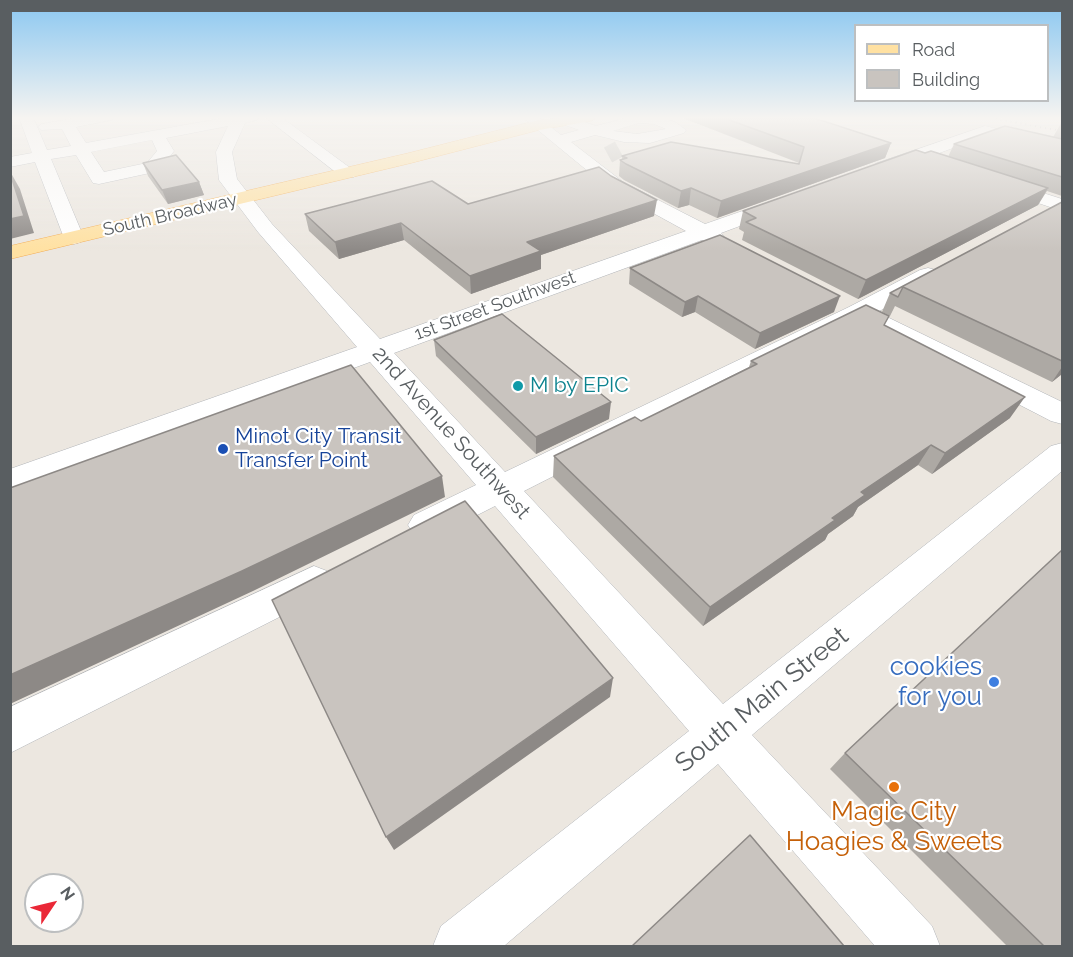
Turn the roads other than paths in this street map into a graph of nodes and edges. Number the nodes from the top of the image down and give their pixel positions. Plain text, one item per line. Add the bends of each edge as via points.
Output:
1 (44, 162) edge
2 (89, 162) edge
3 (157, 162) edge
4 (225, 162) edge
5 (333, 162) edge
6 (388, 162) edge
7 (616, 162) edge
8 (884, 162) edge
9 (932, 162) edge
10 (945, 166) edge
11 (348, 173) junction
12 (858, 176) edge
13 (987, 180) edge
14 (802, 196) edge
15 (242, 198) junction
16 (1062, 205) edge
17 (1041, 216) edge
18 (703, 232) junction
19 (74, 238) junction
20 (734, 248) edge
21 (10, 253) edge
22 (949, 264) edge
23 (848, 307) junction
24 (375, 349) junction
25 (1062, 414) edge
26 (1062, 454) edge
27 (10, 482) edge
28 (500, 487) junction
29 (395, 541) edge
30 (342, 568) edge
31 (10, 731) edge
32 (720, 735) junction
33 (462, 946) edge
34 (912, 946) edge

1 - 19 street
2 - 3 street via 99,179 153,167
4 - 15 street, 2nd Avenue Southwest via 228,180
5 - 11 street
6 - 11 main road, South Broadway
7 - 18 street via 634,196
8 - 12 street
9 - 10 street
11 - 15 main road, South Broadway
13 - 16 street
14 - 18 street, 1st Street Southwest
15 - 19 main road, South Broadway
15 - 24 street, 2nd Avenue Southwest
16 - 17 street
18 - 20 street
18 - 24 street, 1st Street Southwest
19 - 21 main road, South Broadway
22 - 23 street
23 - 25 street
23 - 28 street
24 - 27 street, 1st Street Southwest
24 - 28 street, 2nd Avenue Southwest
26 - 32 street, South Main Street
28 - 29 street
28 - 32 street, 2nd Avenue Southwest
30 - 31 street
32 - 33 street, South Main Street
32 - 34 street, 2nd Avenue Southwest

